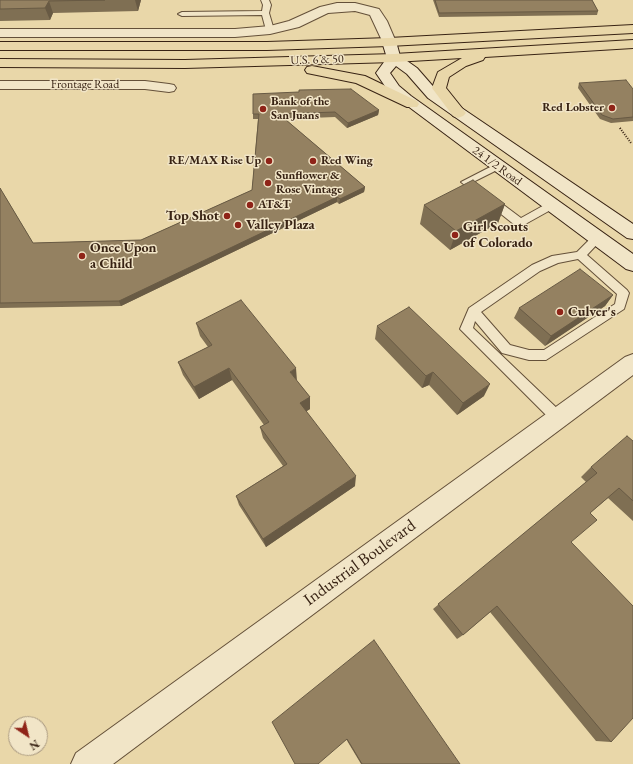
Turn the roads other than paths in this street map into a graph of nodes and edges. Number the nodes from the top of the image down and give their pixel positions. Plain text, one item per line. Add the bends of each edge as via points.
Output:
1 (265, 0) edge
2 (265, 13) junction
3 (182, 14) dead end
4 (633, 29) edge
5 (270, 30) junction
6 (0, 33) edge
7 (389, 42) junction
8 (633, 44) edge
9 (0, 46) edge
10 (152, 48) junction
11 (498, 52) junction
12 (0, 54) edge
13 (394, 58) junction
14 (0, 63) edge
15 (185, 64) junction
16 (0, 85) edge
17 (169, 88) dead end
18 (412, 104) junction
19 (458, 113) junction
20 (498, 166) junction
21 (552, 206) junction
22 (633, 233) edge
23 (598, 238) junction
24 (580, 255) junction
25 (633, 255) edge
26 (633, 264) edge
27 (474, 311) junction
28 (633, 362) edge
29 (558, 418) junction
30 (87, 764) edge

1 - 2 lane
2 - 3 lane
2 - 5 lane
4 - 7 highway, U.S. 6 & 50
5 - 6 street via 235,33
5 - 7 street via 294,24 324,10 355,7 375,12
7 - 10 highway, U.S. 6 & 50
7 - 13 street
8 - 11 highway, U.S. 6 & 50
9 - 10 highway, U.S. 6 & 50
10 - 12 highway via 104,54
11 - 13 highway, U.S. 6 & 50
11 - 19 highway via 461,63 443,75 439,88
13 - 15 highway, U.S. 6 & 50
13 - 18 street, 24 1/2 Road via 383,73 394,89
13 - 19 street, 24 1/2 Road via 412,71 433,95
14 - 15 highway, U.S. 6 & 50
15 - 18 highway via 212,69 284,68 333,73 360,79
16 - 17 street, Frontage Road via 145,85
18 - 20 street, 24 1/2 Road
19 - 22 street, 24 1/2 Road
20 - 21 street, 24 1/2 Road
20 - 21 lane via 466,182 520,223
21 - 23 street, 24 1/2 Road
23 - 24 lane
23 - 25 street
23 - 26 street, 24 1/2 Road
24 - 27 lane via 556,258 536,268
24 - 27 lane via 623,293 620,306 546,355 529,355 506,350
27 - 29 lane via 466,328
28 - 29 street, Industrial Boulevard
29 - 30 street, Industrial Boulevard

